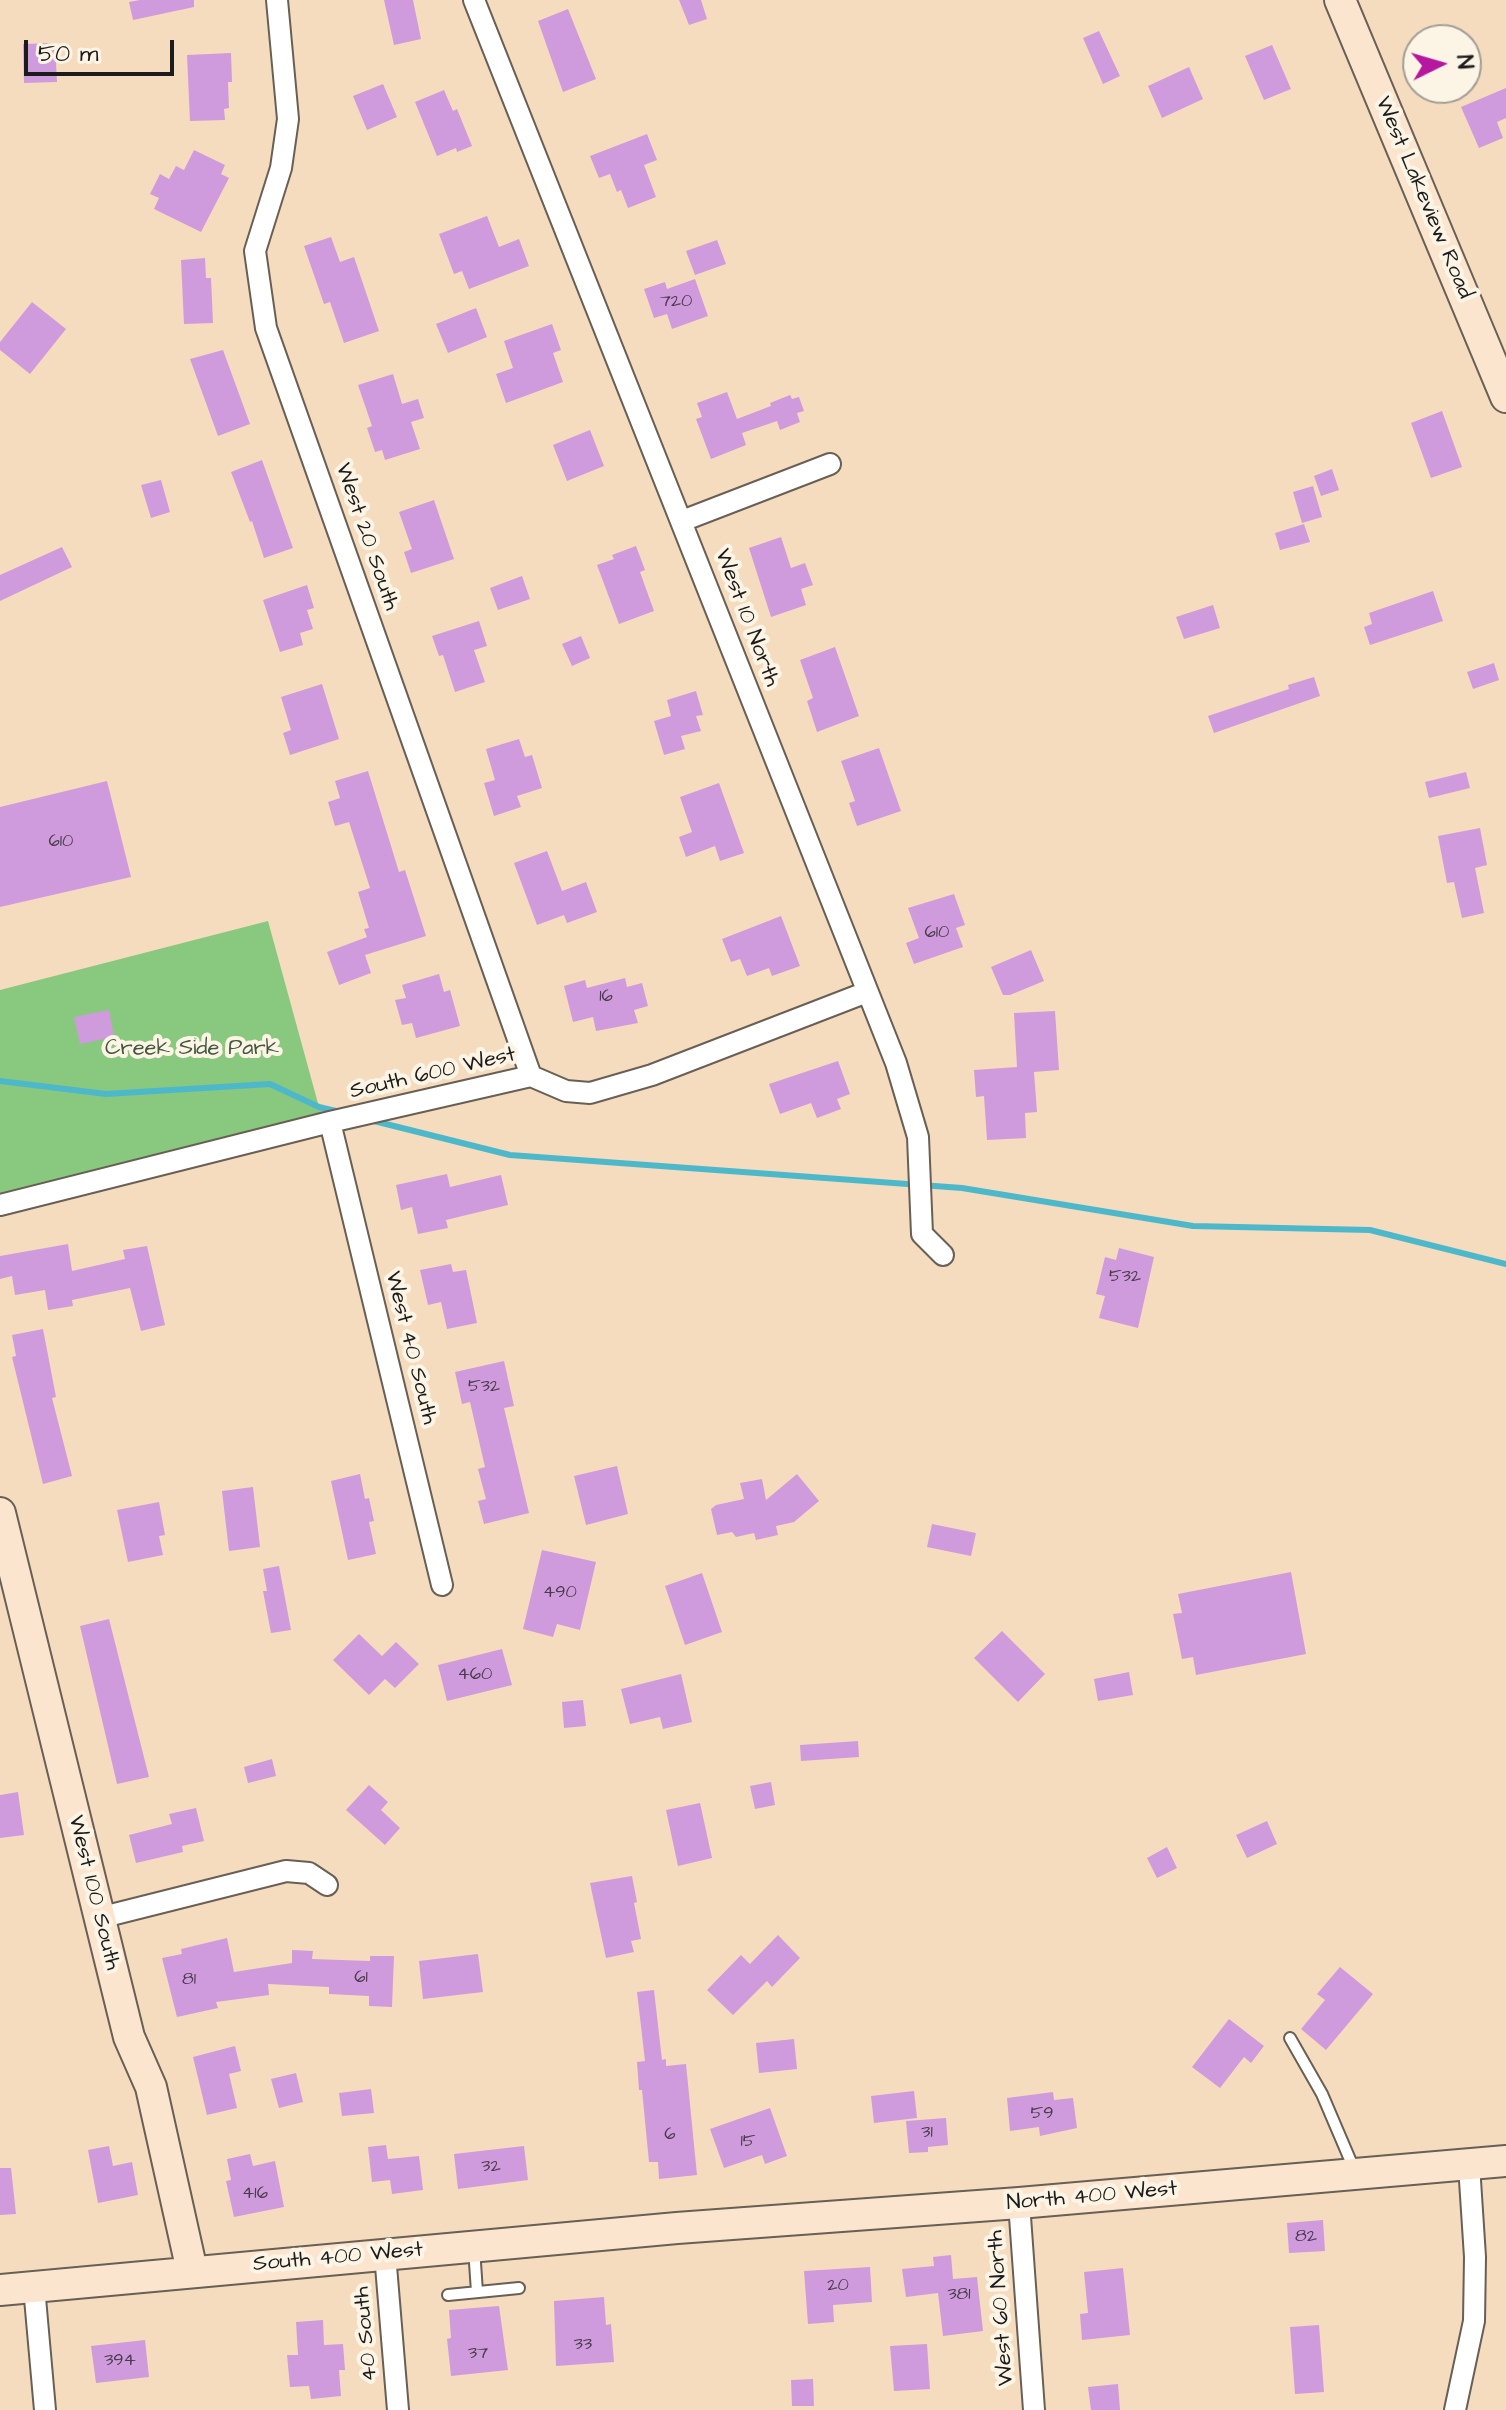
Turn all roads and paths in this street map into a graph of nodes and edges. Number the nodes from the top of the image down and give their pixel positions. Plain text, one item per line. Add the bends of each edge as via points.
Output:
1 (277, 0) edge
2 (474, 0) edge
3 (1340, 0) edge
4 (1506, 397) edge
5 (830, 464) dead end
6 (682, 521) junction
7 (867, 992) junction
8 (531, 1076) junction
9 (330, 1122) junction
10 (0, 1205) edge
11 (943, 1255) dead end
12 (0, 1513) edge
13 (442, 1585) dead end
14 (327, 1885) dead end
15 (99, 1918) junction
16 (1290, 2038) dead end
17 (1506, 2161) edge
18 (1469, 2165) junction
19 (1357, 2174) junction
20 (1019, 2203) junction
21 (677, 2228) joint
22 (474, 2246) junction
23 (385, 2254) junction
24 (192, 2271) junction
25 (34, 2287) junction
26 (519, 2288) dead end
27 (0, 2290) edge
28 (477, 2292) junction
29 (448, 2295) dead end
30 (45, 2410) edge
31 (398, 2410) edge
32 (1034, 2410) edge
33 (1455, 2410) edge

1 - 8 street, West 20 South via 288,119 281,168 255,251 266,328
2 - 6 street, West 10 North
3 - 4 street, West Lakeview Road
5 - 6 street
6 - 7 street, West 10 North
7 - 8 street, South 600 West via 652,1075 590,1093 566,1091
7 - 11 street, West 10 North via 918,1137 922,1234
8 - 9 street, South 600 West
9 - 10 street, South 600 West
9 - 13 street, West 40 South
12 - 15 street, West 100 South
14 - 15 street via 309,1873 286,1871
15 - 24 street, West 100 South via 129,2037 151,2087
16 - 19 lane
17 - 18 street, North 400 West
18 - 19 street, North 400 West
18 - 33 street via 1474,2321
19 - 20 street, North 400 West
20 - 21 street, North 400 West
20 - 32 street, West 60 North
21 - 22 street, South 400 West
22 - 23 street, South 400 West
22 - 28 lane
23 - 24 street, South 400 West
23 - 31 street, 40 South
24 - 25 street, South 400 West
25 - 27 street, South 400 West
25 - 30 street
26 - 28 lane
28 - 29 lane

